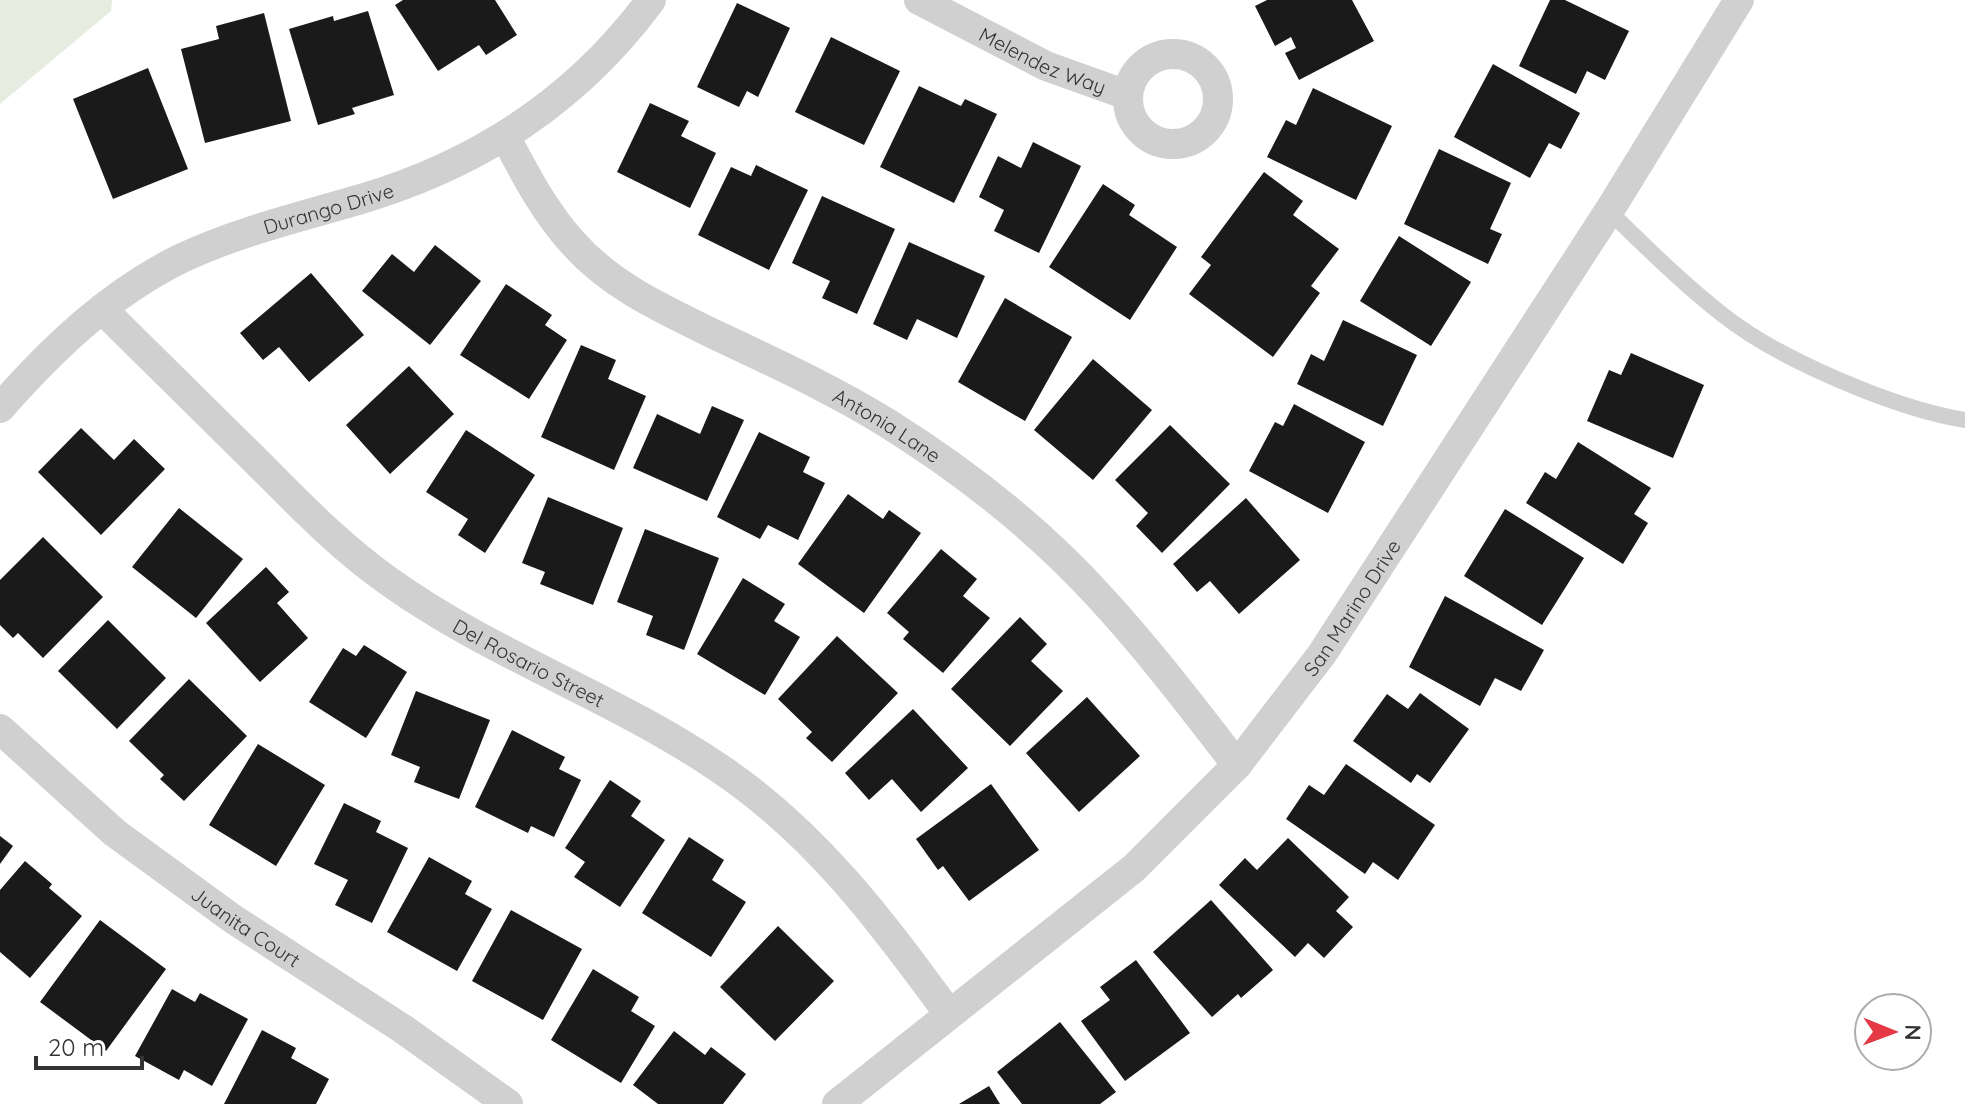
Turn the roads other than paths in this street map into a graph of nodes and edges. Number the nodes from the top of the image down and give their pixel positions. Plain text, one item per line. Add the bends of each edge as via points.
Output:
1 (651, 0) edge
2 (919, 0) edge
3 (1739, 0) edge
4 (1127, 95) dead end
5 (505, 136) junction
6 (1609, 211) junction
7 (102, 309) junction
8 (0, 408) edge
9 (1965, 420) edge
10 (0, 729) edge
11 (1237, 765) junction
12 (949, 1014) junction
13 (508, 1104) edge
14 (837, 1104) edge

1 - 5 street, Durango Drive via 622,40 578,84
2 - 4 street, Melendez Way via 1046,66
3 - 6 street, San Marino Drive
5 - 7 street, Durango Drive via 451,167 413,181 224,239 178,260
5 - 11 street, Antonia Lane via 538,198 573,244 603,271 646,302 811,380 887,423 965,477 1034,535 1097,593
6 - 9 lane via 1725,317 1770,344 1862,389
6 - 11 street, San Marino Drive via 1322,654
7 - 8 street, Durango Drive
7 - 12 street, Del Rosario Street via 334,539 388,581 513,657 653,727 720,769 783,818 821,852 882,922
10 - 13 street, Juanita Court via 115,833
11 - 12 street, San Marino Drive via 1134,868
12 - 14 street, San Marino Drive

